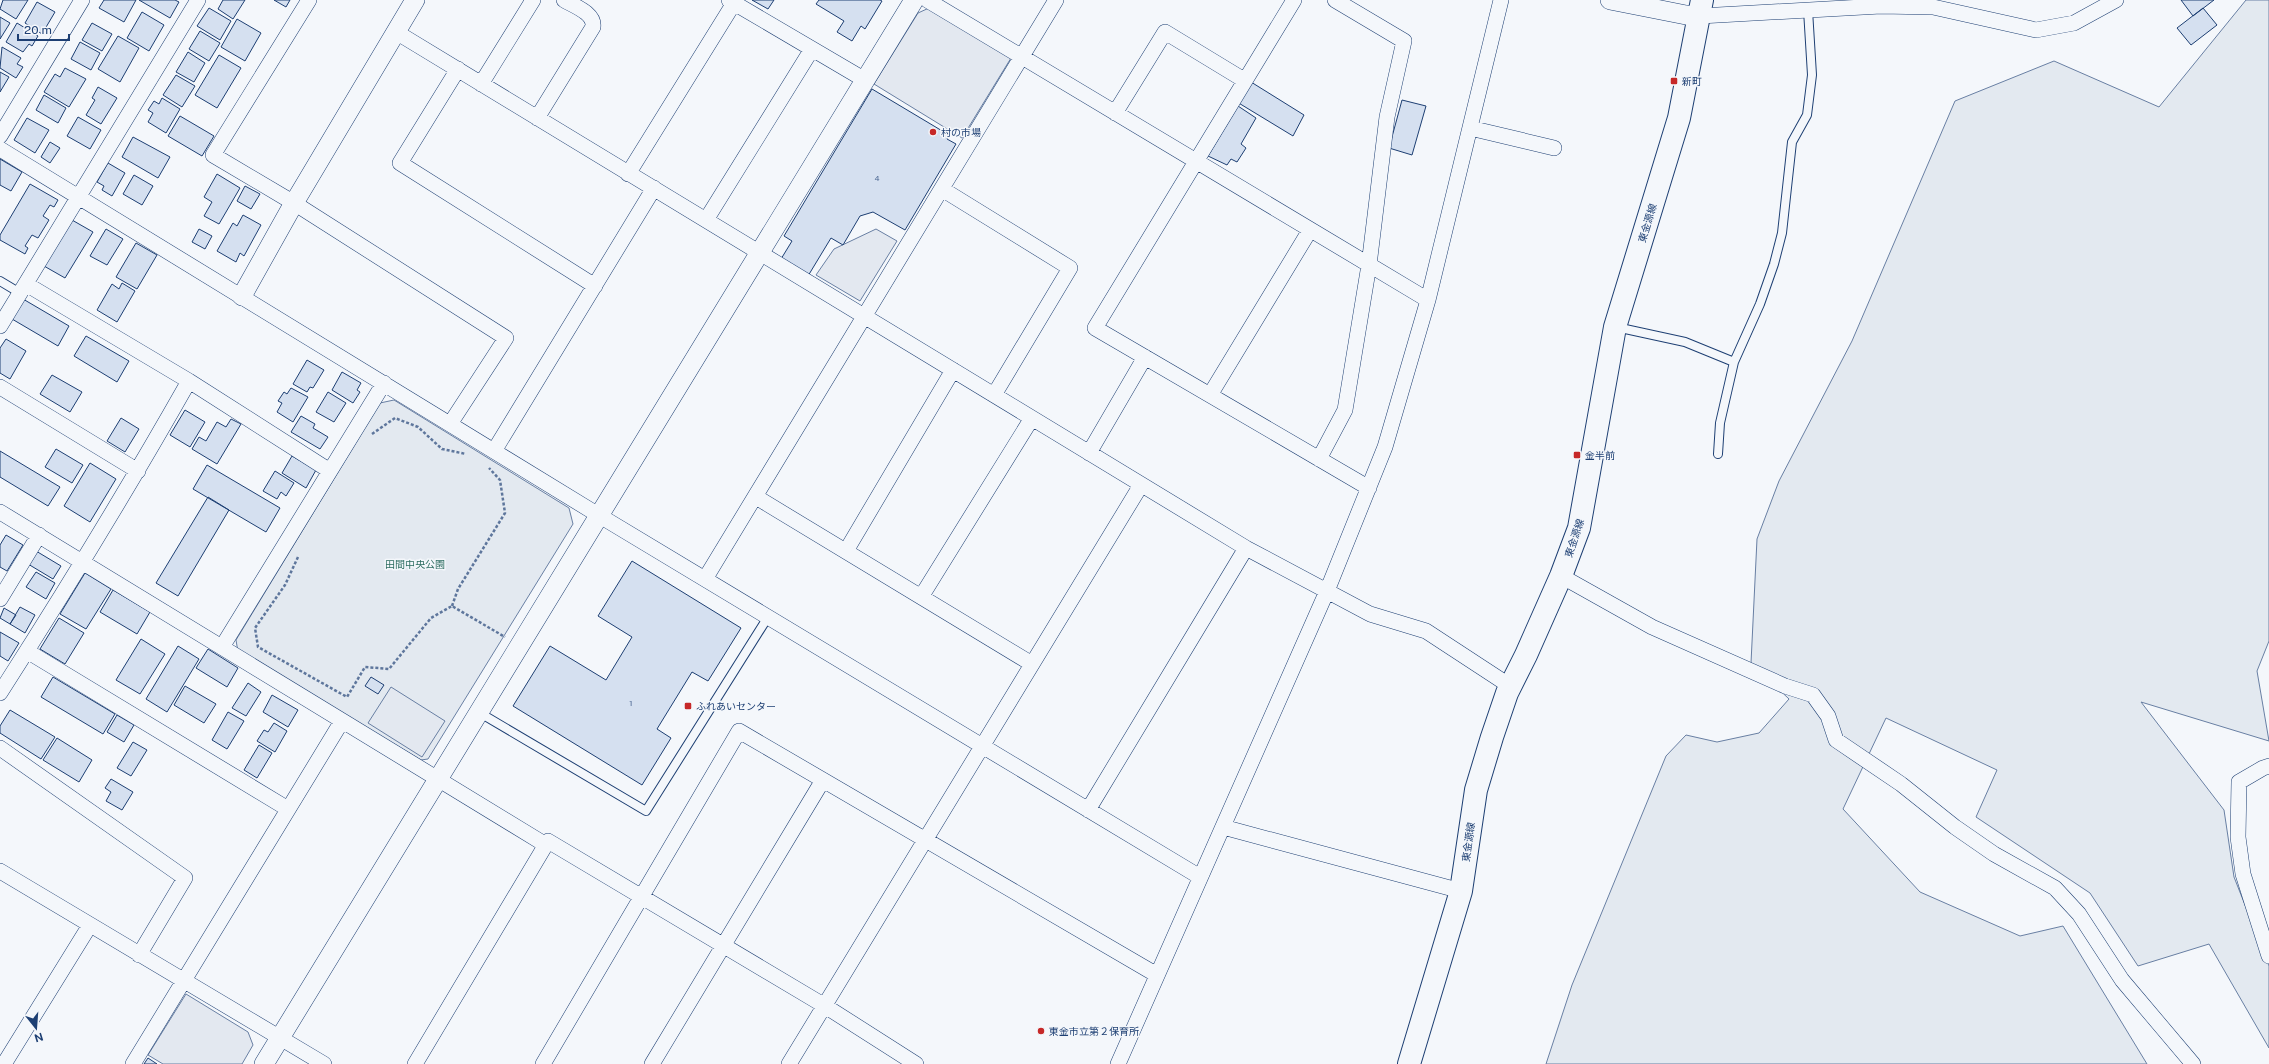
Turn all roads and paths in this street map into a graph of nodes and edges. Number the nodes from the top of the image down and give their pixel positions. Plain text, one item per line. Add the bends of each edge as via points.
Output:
1 (82, 0) edge
2 (198, 0) edge
3 (309, 0) edge
4 (415, 0) edge
5 (533, 0) edge
6 (564, 0) edge
7 (914, 0) edge
8 (927, 0) edge
9 (1056, 0) edge
10 (1294, 0) edge
11 (1334, 0) edge
12 (1501, 0) edge
13 (1610, 0) edge
14 (2116, 0) edge
15 (731, 2) edge
16 (1897, 3) edge
17 (1701, 8) edge
18 (1808, 10) junction
19 (396, 32) junction
20 (812, 49) junction
21 (1021, 57) junction
22 (458, 69) junction
23 (865, 80) junction
24 (1244, 80) junction
25 (481, 84) junction
26 (1114, 113) junction
27 (537, 118) junction
28 (1470, 128) junction
29 (0, 136) edge
30 (1554, 148) dead end
31 (0, 149) edge
32 (1194, 161) junction
33 (628, 174) junction
34 (654, 188) junction
35 (942, 189) junction
36 (79, 197) junction
37 (294, 203) junction
38 (706, 220) junction
39 (1310, 230) junction
40 (760, 252) junction
41 (1369, 265) junction
42 (0, 281) edge
43 (595, 286) junction
44 (23, 289) junction
45 (242, 296) junction
46 (1428, 300) junction
47 (866, 317) junction
48 (0, 326) edge
49 (1615, 327) junction
50 (1145, 357) junction
51 (1734, 362) junction
52 (953, 370) junction
53 (189, 381) junction
54 (384, 383) junction
55 (0, 387) edge
56 (994, 395) junction
57 (1210, 395) junction
58 (1032, 418) junction
59 (450, 424) junction
60 (369, 440) dead end
61 (494, 451) junction
62 (1089, 453) junction
63 (1718, 454) dead end
64 (472, 455) dead end
65 (1319, 459) junction
66 (484, 463) dead end
67 (138, 471) junction
68 (330, 471) junction
69 (1141, 484) junction
70 (1369, 488) junction
71 (756, 496) junction
72 (0, 512) edge
73 (600, 516) junction
74 (39, 535) junction
75 (1246, 548) junction
76 (301, 549) dead end
77 (846, 551) junction
78 (84, 562) junction
79 (1561, 576) junction
80 (705, 579) junction
81 (1327, 591) junction
82 (921, 597) junction
83 (0, 599) edge
84 (452, 606) junction
85 (768, 617) junction
86 (521, 646) junction
87 (222, 647) junction
88 (27, 651) junction
89 (1032, 664) junction
90 (1510, 686) junction
91 (0, 693) edge
92 (480, 713) junction
93 (342, 721) junction
94 (983, 747) junction
95 (0, 748) edge
96 (2269, 766) edge
97 (440, 779) junction
98 (824, 780) junction
99 (288, 809) junction
100 (1088, 810) junction
101 (1223, 827) junction
102 (926, 840) junction
103 (546, 845) junction
104 (0, 871) edge
105 (1200, 877) junction
106 (1461, 891) junction
107 (641, 897) junction
108 (90, 925) junction
109 (723, 945) junction
110 (140, 955) junction
111 (2269, 956) edge
112 (1157, 975) junction
113 (183, 981) junction
114 (825, 1006) junction
115 (280, 1037) junction
116 (4, 1064) edge
117 (133, 1064) edge
118 (264, 1064) edge
119 (324, 1064) edge
120 (415, 1064) edge
121 (543, 1064) edge
122 (652, 1064) edge
123 (790, 1064) edge
124 (916, 1064) edge
125 (1118, 1064) edge
126 (1409, 1064) edge
127 (2193, 1064) edge

1 - 29 street
2 - 36 street
3 - 37 street via 212,155
4 - 19 street
5 - 25 street
6 - 27 street via 589,15 593,27
7 - 23 street
8 - 21 street
9 - 21 street
10 - 24 street
11 - 41 street via 1404,42 1387,117
12 - 28 street
13 - 17 street via 1686,15
14 - 16 street via 2074,23 2036,30 1933,7
15 - 20 street
15 - 33 street
16 - 18 street
17 - 18 street
17 - 49 main road, 東金源線 via 1678,118
18 - 51 lane via 1812,75 1807,115 1792,142 1782,233 1774,264 1760,304
19 - 22 street
19 - 37 street
20 - 23 street
20 - 38 street
21 - 26 street
21 - 35 street
22 - 25 street
22 - 43 street via 400,163
23 - 40 street
24 - 26 street via 1165,32
24 - 32 street
25 - 27 street
26 - 32 street
27 - 33 street
28 - 30 street
28 - 46 street
31 - 36 street
32 - 39 street
32 - 50 street via 1095,328
33 - 34 street
34 - 38 street
34 - 43 street
35 - 47 street
35 - 56 street via 1070,268
36 - 44 street
36 - 45 street
37 - 45 street
37 - 59 street via 506,338
38 - 40 street
39 - 41 street
39 - 57 street
40 - 47 street
40 - 73 street
41 - 46 street
41 - 65 street via 1345,410
42 - 44 lane
43 - 61 street
44 - 48 street
44 - 53 street
45 - 54 street
46 - 70 street via 1385,447
47 - 52 street
47 - 71 street
49 - 51 lane via 1685,342
49 - 79 main road, 東金源線 via 1579,528
50 - 57 street
50 - 62 street
51 - 63 lane via 1720,422
52 - 56 street
52 - 77 street
53 - 67 street
53 - 68 street
54 - 59 street
54 - 68 street
55 - 67 street
56 - 58 street
57 - 65 street
58 - 62 street
58 - 82 street
59 - 61 street
60 - 64 path via 373,433 395,418 418,427 442,449
61 - 73 street
62 - 69 street
65 - 70 street
66 - 84 path via 500,480 505,513 458,589
67 - 78 street
68 - 87 street
69 - 75 street
69 - 89 street
70 - 81 street
71 - 77 street
71 - 80 street
72 - 74 street
73 - 80 street
73 - 86 street
74 - 78 street
74 - 83 street
75 - 81 street
75 - 100 street
76 - 84 path via 285,585 255,628 258,647 347,697 365,667 389,669 430,618
77 - 82 street
78 - 87 street
78 - 88 street
79 - 90 main road, 東金源線
79 - 127 street via 1652,627 1786,686 1813,695 1828,716 1836,740 1902,784 1955,827 1994,854 2055,888 2079,914 2122,980
80 - 85 street
81 - 90 street via 1370,614 1426,631
81 - 101 street
82 - 89 street
84 - 86 path
85 - 92 lane via 646,811
85 - 94 street
86 - 92 street
87 - 93 street
88 - 91 street
88 - 99 street
89 - 94 street
90 - 106 main road, 東金源線 via 1476,790
92 - 97 street
93 - 97 street
93 - 99 street
94 - 100 street
94 - 102 street
95 - 110 street via 185,878
96 - 111 street via 2239,782 2238,837 2243,874
97 - 103 street
97 - 115 street
98 - 102 street
98 - 107 street via 739,731
98 - 109 street
99 - 113 street
100 - 105 street
101 - 105 street
101 - 106 street
102 - 112 street
102 - 114 street
103 - 107 street via 548,841
103 - 120 street
104 - 108 street
105 - 112 street
106 - 126 main road, 東金源線
107 - 109 street
107 - 121 street
108 - 110 street
108 - 116 street
109 - 114 street
109 - 122 street
110 - 113 street
112 - 125 street
113 - 115 street
113 - 117 street
114 - 123 street
114 - 124 street
115 - 118 street
115 - 119 street

